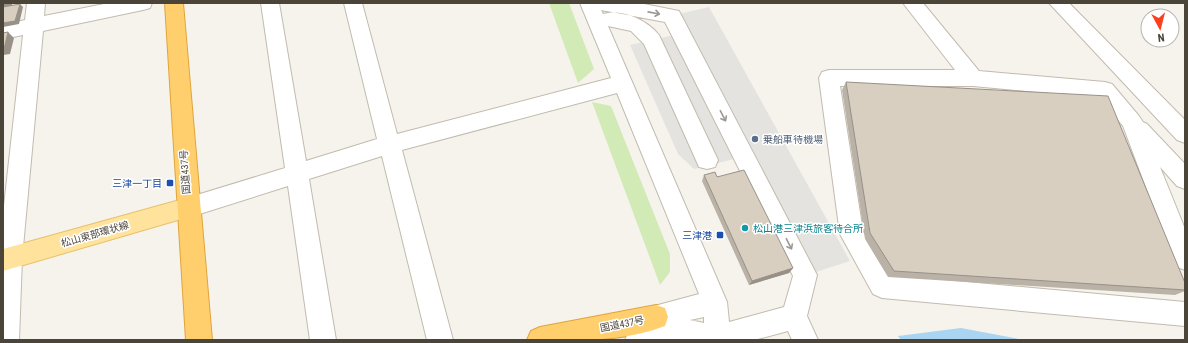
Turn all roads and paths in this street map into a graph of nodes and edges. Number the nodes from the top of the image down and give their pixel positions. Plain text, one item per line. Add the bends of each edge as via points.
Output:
1 (36, 3) edge
2 (143, 3) edge
3 (174, 3) edge
4 (270, 3) edge
5 (912, 3) edge
6 (1058, 3) edge
7 (357, 4) edge
8 (595, 7) edge
9 (35, 26) junction
10 (3, 32) edge
11 (973, 78) junction
12 (624, 83) junction
13 (1132, 122) junction
14 (1185, 134) edge
15 (388, 145) junction
16 (707, 160) dead end
17 (1180, 173) edge
18 (296, 175) junction
19 (188, 208) junction
20 (8, 216) edge
21 (6, 259) edge
22 (1181, 272) edge
23 (715, 302) junction
24 (1185, 314) edge
25 (656, 317) joint
26 (794, 317) junction
27 (717, 339) edge
28 (6, 340) edge
29 (199, 340) edge
30 (323, 340) edge
31 (440, 340) edge
32 (540, 340) edge
33 (638, 340) edge
34 (805, 340) edge

1 - 9 street
2 - 9 street
3 - 19 highway, 国道437号
4 - 18 street
5 - 11 street
6 - 14 street
7 - 15 street
8 - 12 street
8 - 16 street via 644,29 652,40
8 -> 26 street via 672,16 805,275
9 - 10 street
9 - 20 street
11 - 13 street via 1105,90
11 - 24 street via 829,78 852,234 882,286
12 - 15 street
12 - 23 street
13 - 17 street
13 - 22 street
15 - 18 street
15 - 31 street
18 - 19 street
18 - 30 street
19 - 21 main road, 松山東部環状線
19 - 29 highway, 国道437号
20 - 21 street
21 - 28 street
23 - 25 street
23 - 27 street
25 - 32 highway, 国道437号
26 - 27 street
26 - 34 street
27 - 33 street via 683,332

